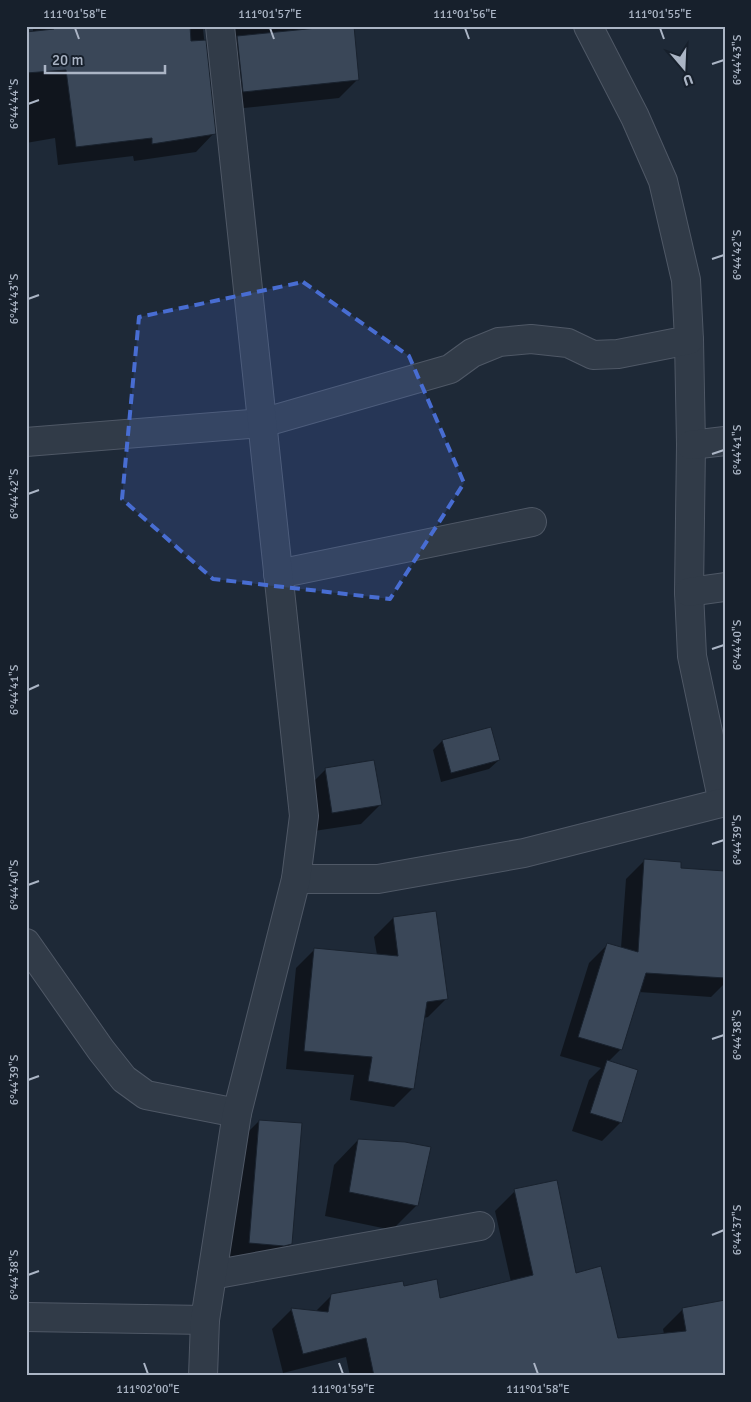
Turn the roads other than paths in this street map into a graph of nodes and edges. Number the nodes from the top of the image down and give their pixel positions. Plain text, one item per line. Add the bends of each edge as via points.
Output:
1 (220, 26) edge
2 (588, 26) edge
3 (689, 340) junction
4 (262, 423) junction
5 (725, 441) edge
6 (26, 442) edge
7 (691, 444) junction
8 (532, 522) dead end
9 (278, 574) junction
10 (725, 587) edge
11 (689, 592) junction
12 (724, 803) edge
13 (296, 879) junction
14 (26, 943) edge
15 (237, 1113) junction
16 (480, 1226) dead end
17 (212, 1275) junction
18 (26, 1317) edge
19 (205, 1320) junction
20 (203, 1376) edge

1 - 4 street
2 - 3 street via 636,117 663,181 686,280
3 - 4 street via 618,354 593,354 568,343 531,338 499,342 472,353 450,369
3 - 7 street
4 - 6 street
4 - 9 street
5 - 7 street
7 - 11 street
8 - 9 street
9 - 13 street via 304,816
10 - 11 street
11 - 12 street via 692,656
12 - 13 street via 514,855 378,879
13 - 15 street
14 - 15 street via 124,1079 146,1095
15 - 17 street
16 - 17 street
17 - 19 street
18 - 19 street
19 - 20 street

